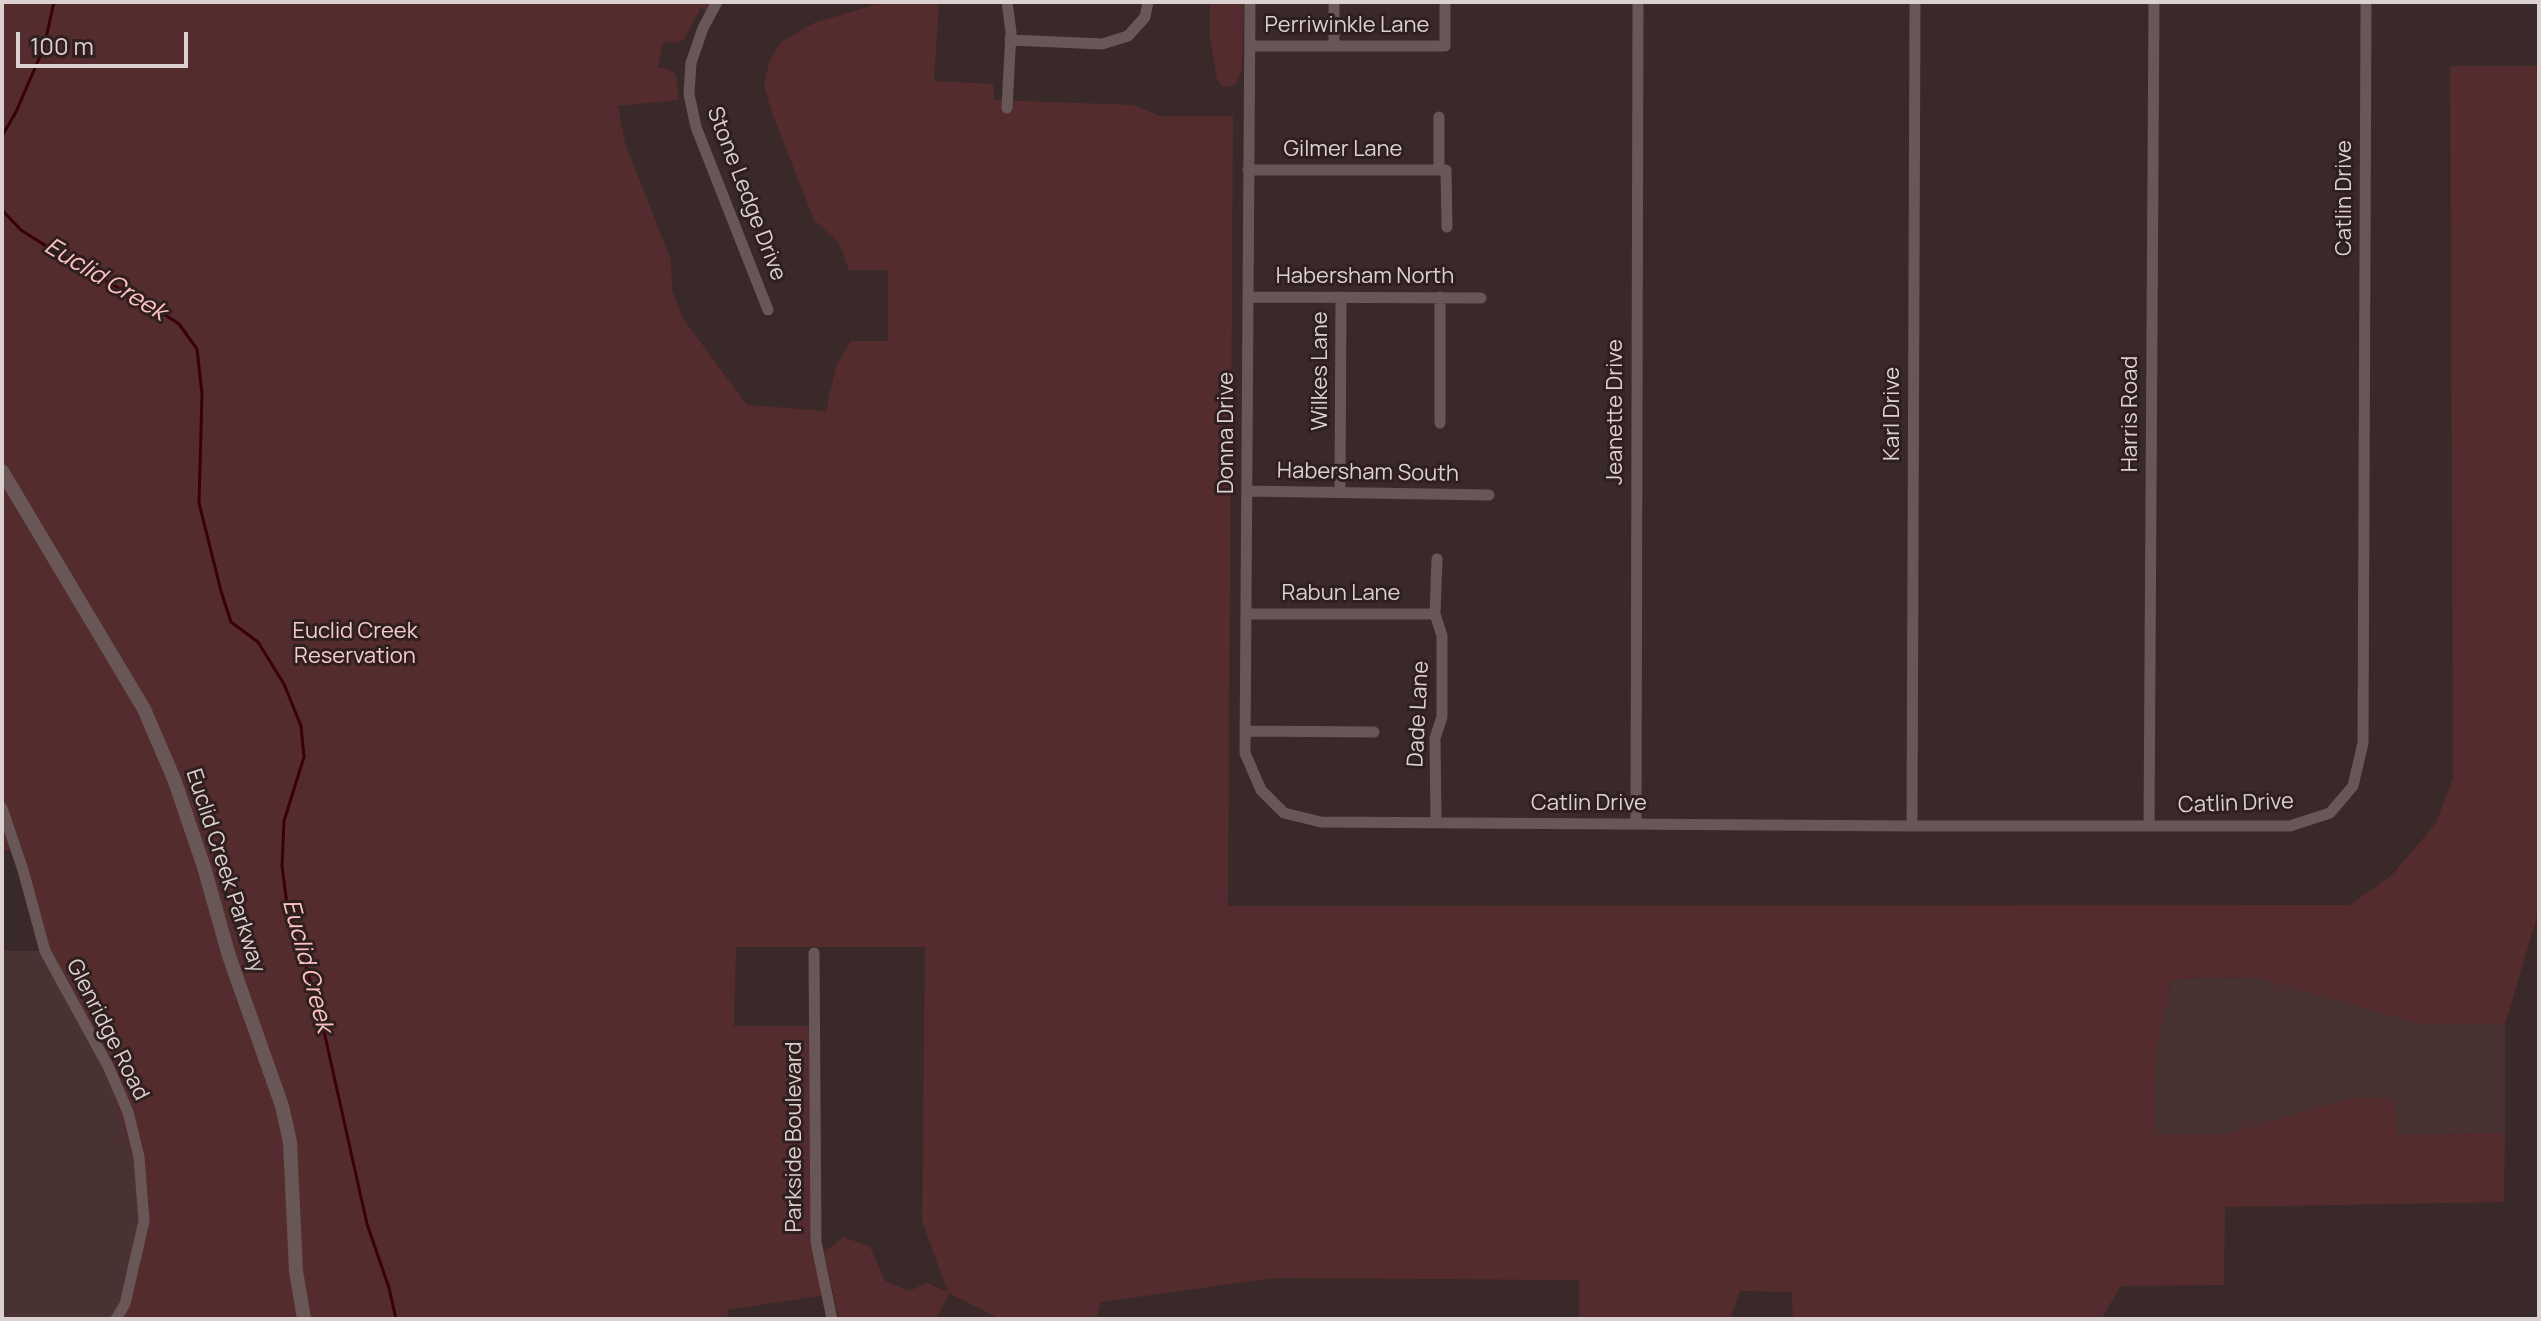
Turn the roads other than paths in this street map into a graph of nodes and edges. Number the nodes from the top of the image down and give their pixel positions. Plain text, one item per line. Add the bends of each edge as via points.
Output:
1 (717, 2) edge
2 (1007, 2) edge
3 (1148, 2) edge
4 (1250, 2) edge
5 (1334, 2) edge
6 (1445, 2) edge
7 (1638, 2) edge
8 (1915, 2) edge
9 (2154, 2) edge
10 (2366, 2) edge
11 (1010, 40) junction
12 (1250, 46) junction
13 (1334, 46) junction
14 (1007, 108) dead end
15 (1439, 117) dead end
16 (1248, 170) junction
17 (1439, 170) junction
18 (1447, 227) dead end
19 (1248, 297) junction
20 (1341, 297) junction
21 (1440, 297) junction
22 (1481, 298) dead end
23 (768, 310) dead end
24 (1440, 423) dead end
25 (2, 471) edge
26 (1247, 491) junction
27 (1340, 493) junction
28 (1489, 495) dead end
29 (1437, 559) dead end
30 (1247, 614) junction
31 (1435, 614) junction
32 (1246, 731) junction
33 (1374, 732) dead end
34 (2, 808) edge
35 (1321, 822) joint
36 (1436, 823) junction
37 (1636, 823) junction
38 (1912, 826) junction
39 (2149, 826) junction
40 (814, 953) dead end
41 (116, 1319) edge
42 (304, 1319) edge
43 (832, 1319) edge

1 - 23 street, Stone Ledge Drive via 691,63 689,94 696,127
2 - 11 street
3 - 11 street via 1145,17 1128,36 1102,44
4 - 12 street, Donna Drive
5 - 13 street
6 - 13 street, Perriwinkle Lane via 1445,46
7 - 37 street, Jeanette Drive
8 - 38 street, Karl Drive
9 - 39 street, Harris Road
10 - 39 street, Catlin Drive via 2363,743 2353,786 2330,813 2290,826
11 - 14 street
12 - 13 street, Perriwinkle Lane
12 - 16 street, Donna Drive
15 - 17 street
16 - 17 street, Gilmer Lane
16 - 19 street, Donna Drive
17 - 18 street via 1446,170
19 - 20 street, Habersham North
19 - 26 street, Donna Drive
20 - 21 street, Habersham North
20 - 27 street, Wilkes Lane
21 - 22 street, Habersham North
21 - 24 street
25 - 42 street, Euclid Creek Parkway via 144,709 174,779 282,1106 290,1142 296,1271
26 - 27 street, Habersham South
26 - 30 street, Donna Drive
27 - 28 street, Habersham South
29 - 31 street, Dade Lane
30 - 31 street, Rabun Lane
30 - 32 street, Donna Drive
31 - 36 street, Dade Lane via 1442,636
32 - 33 street
32 - 35 street, Donna Drive via 1245,753 1261,790 1284,813
34 - 41 street, Glenridge Road via 45,951 108,1066 128,1112 139,1157 144,1221 125,1304
35 - 36 street, Catlin Drive
36 - 37 street, Catlin Drive
37 - 38 street, Catlin Drive
38 - 39 street, Catlin Drive
40 - 43 street, Parkside Boulevard via 816,1242

